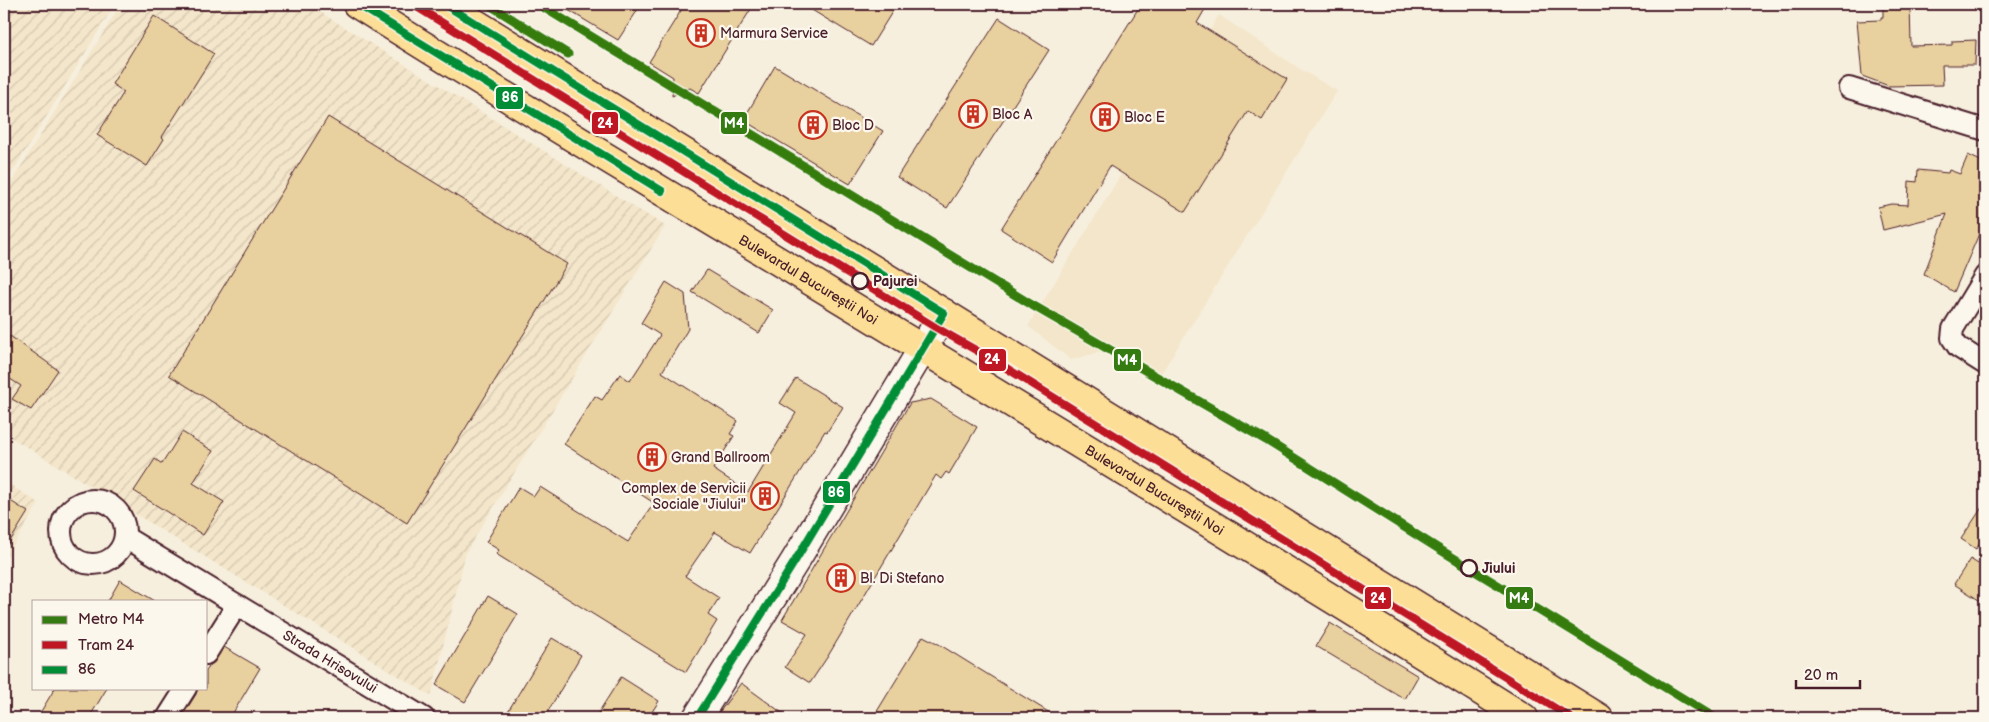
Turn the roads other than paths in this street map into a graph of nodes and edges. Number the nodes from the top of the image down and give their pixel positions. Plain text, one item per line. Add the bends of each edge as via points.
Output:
1 (357, 4) edge
2 (444, 4) edge
3 (1849, 88) dead end
4 (1985, 130) edge
5 (1985, 276) edge
6 (944, 313) junction
7 (922, 350) junction
8 (1985, 364) edge
9 (1285, 524) junction
10 (124, 537) dead end
11 (1260, 554) junction
12 (237, 605) junction
13 (208, 651) edge
14 (185, 690) edge
15 (168, 718) edge
16 (424, 718) edge
17 (697, 718) edge
18 (1524, 718) edge
19 (1599, 718) edge

1 - 7 main road, Bulevardul Bucureștii Noi
2 - 6 main road
3 - 4 street
5 - 8 street via 1953,328 1952,338 1958,347
6 - 7 street
6 - 9 main road
7 - 11 main road, Bulevardul Bucureștii Noi
7 - 17 street
9 - 11 main road
9 - 19 main road
10 - 12 street, Strada Hrisovului
11 - 18 main road, Bulevardul Bucureștii Noi
12 - 13 street
12 - 16 street, Strada Hrisovului
14 - 15 street

